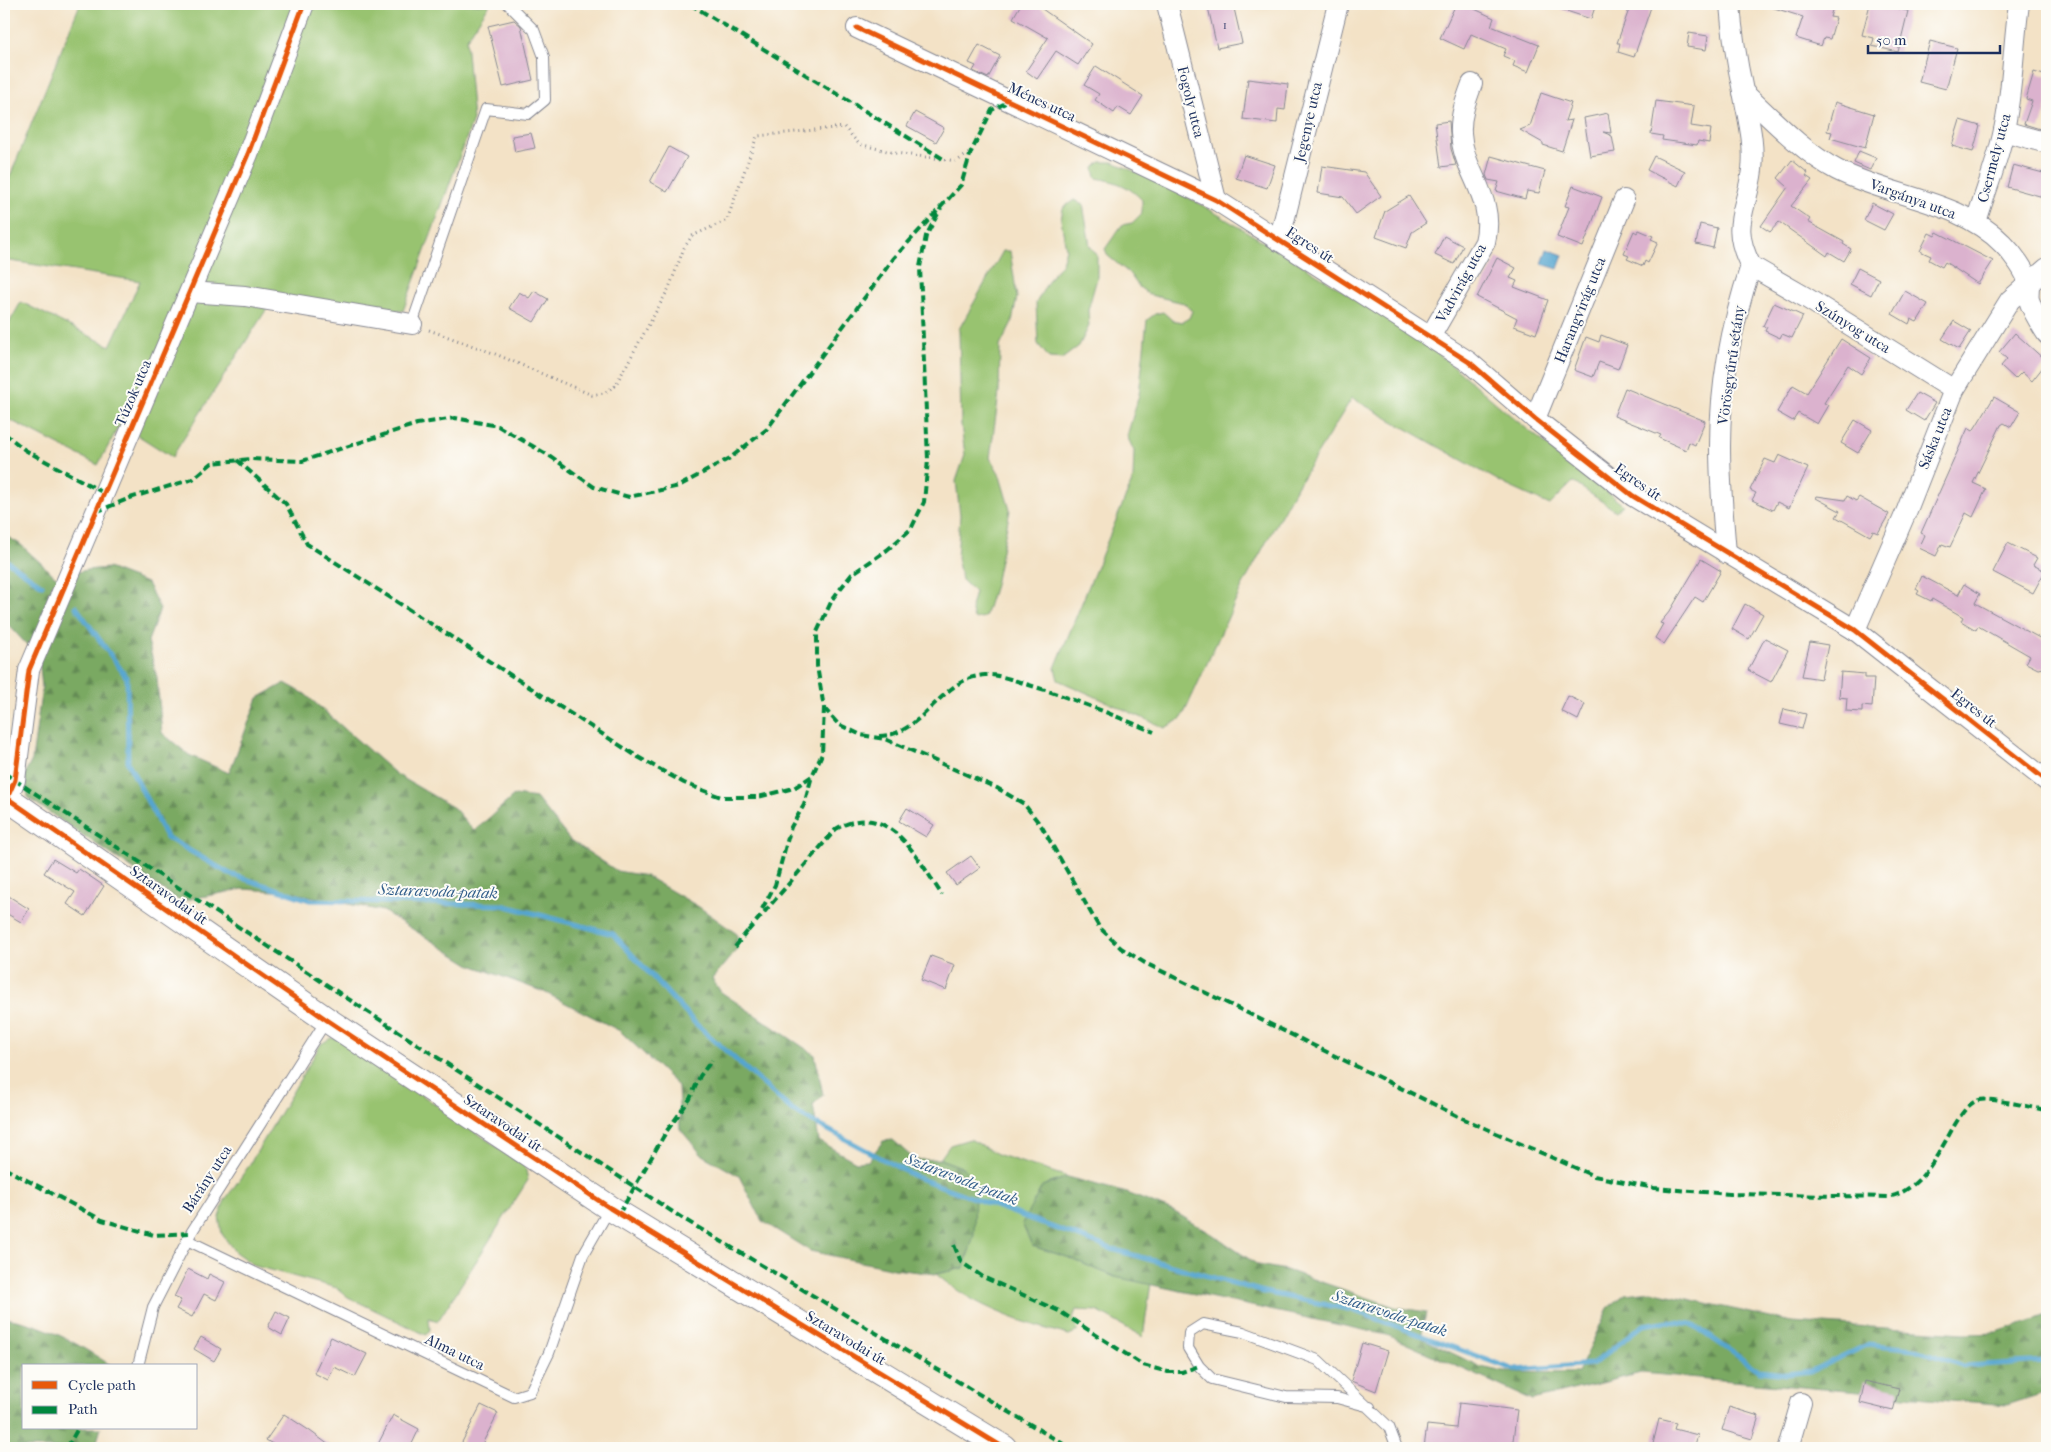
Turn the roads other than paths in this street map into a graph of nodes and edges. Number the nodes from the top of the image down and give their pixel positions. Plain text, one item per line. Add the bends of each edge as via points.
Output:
1 (304, 4) edge
2 (508, 4) edge
3 (1167, 4) edge
4 (1338, 4) edge
5 (1726, 4) edge
6 (2019, 4) edge
7 (857, 28) dead end
8 (1472, 84) dead end
9 (1743, 92) junction
10 (2004, 132) junction
11 (2047, 143) edge
12 (1216, 200) junction
13 (1624, 200) dead end
14 (1976, 222) junction
15 (1279, 241) junction
16 (1750, 266) junction
17 (2047, 268) edge
18 (2029, 285) junction
19 (190, 292) junction
20 (412, 324) joint
21 (2047, 334) edge
22 (1430, 337) junction
23 (1954, 390) junction
24 (1535, 419) junction
25 (1726, 553) junction
26 (1855, 630) junction
27 (2047, 781) edge
28 (6, 797) edge
29 (327, 1020) junction
30 (610, 1208) junction
31 (187, 1240) junction
32 (139, 1364) edge
33 (1801, 1403) dead end
34 (1370, 1407) junction
35 (1004, 1448) edge
36 (1397, 1448) edge
37 (1788, 1448) edge

1 - 19 street, Túzok utca via 248,154
2 - 20 lane via 534,30 544,57 545,100 528,114 486,109
3 - 12 street, Fogoly utca
4 - 15 street, Jegenye utca
5 - 9 street
6 - 10 street, Csermely utca
7 - 12 street, Ménes utca
8 - 22 street, Vadvirág utca via 1461,118 1460,135 1486,204 1487,231 1485,242
9 - 14 street, Vargánya utca via 1779,126 1837,170
9 - 16 street via 1754,144 1752,172 1739,230 1743,252
10 - 11 street
10 - 14 street, Csermely utca
12 - 15 street, Egres út
13 - 24 street, Harangvirág utca
14 - 18 street, Vargánya utca via 2004,245
15 - 22 street, Egres út
16 - 23 street, Szúnyog utca
16 - 25 street, Vörösgyűrű sétány via 1738,304 1720,445
17 - 18 street, Sáska utca
18 - 21 street, Vargánya utca via 2028,299
18 - 23 street, Sáska utca via 2010,300
19 - 20 street via 245,296
19 - 28 street, Túzok utca via 29,670 15,780
22 - 24 street, Egres út via 1470,362
23 - 26 street, Sáska utca
24 - 25 street, Egres út via 1633,496
25 - 26 street, Egres út
26 - 27 street, Egres út
28 - 29 street, Sztaravodai út
29 - 30 street, Sztaravodai út
29 - 31 lane, Bárány utca
30 - 31 lane, Alma utca via 583,1255 549,1353 530,1392 514,1397
30 - 35 street, Sztaravodai út
31 - 32 lane, Bárány utca via 153,1307
33 - 37 street
34 - 34 lane via 1337,1398 1286,1397 1212,1379 1188,1348 1189,1334 1203,1324 1243,1332 1318,1360
34 - 36 lane via 1389,1427

